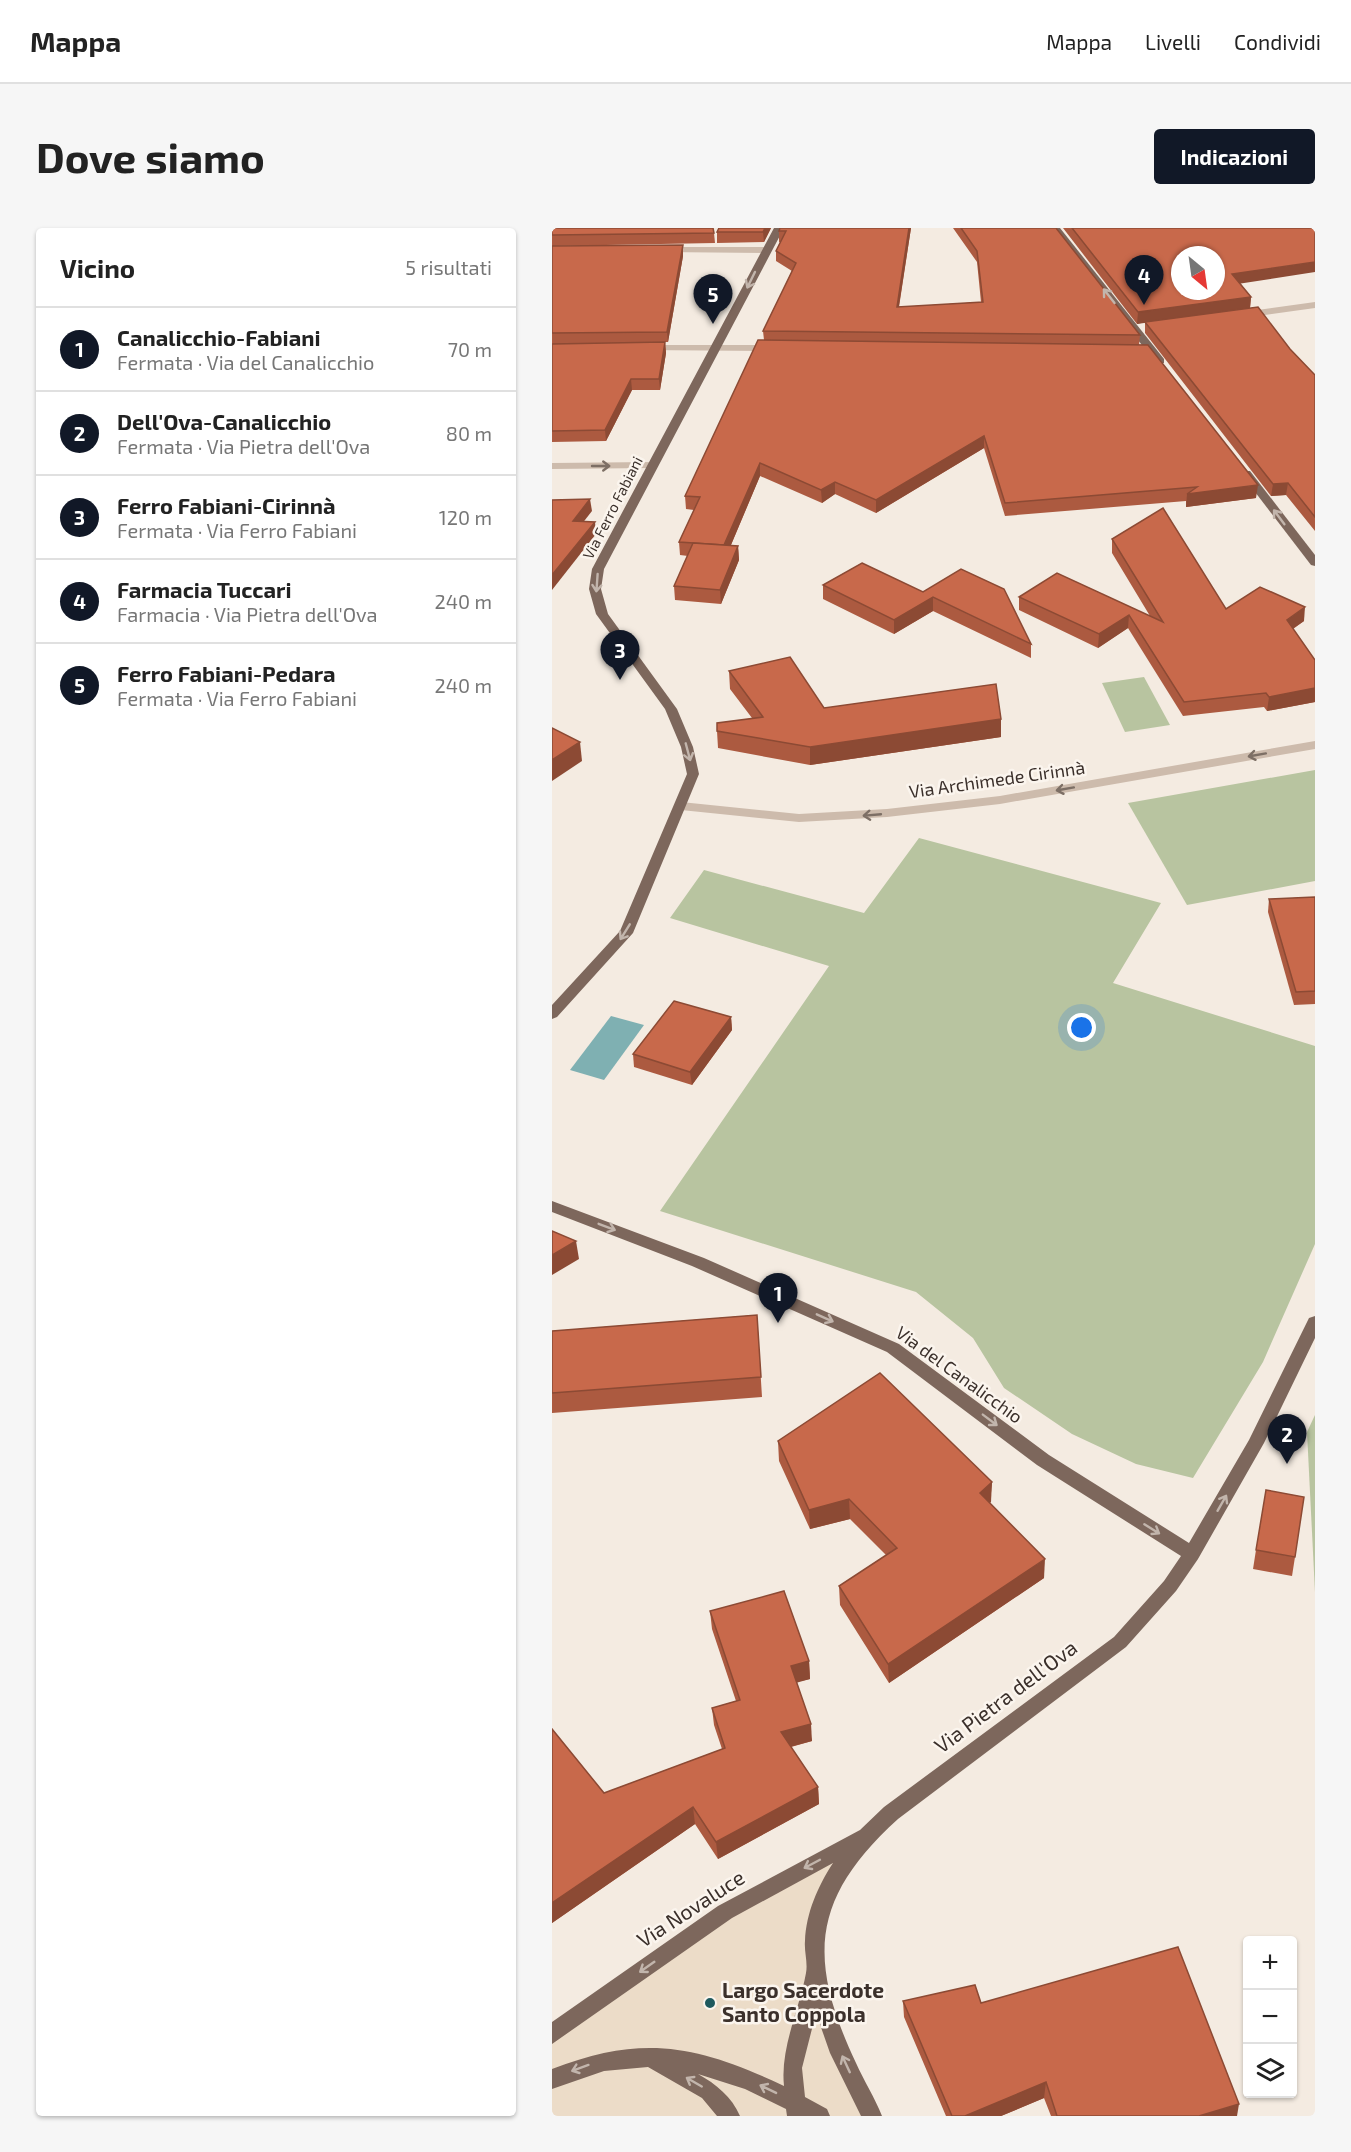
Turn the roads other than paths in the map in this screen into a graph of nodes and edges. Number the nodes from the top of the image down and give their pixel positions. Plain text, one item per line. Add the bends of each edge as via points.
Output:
1 (778, 228) edge
2 (1056, 228) edge
3 (659, 250) edge
4 (766, 250) junction
5 (1315, 305) edge
6 (1237, 316) edge
7 (717, 347) junction
8 (635, 348) edge
9 (788, 348) edge
10 (1141, 352) edge
11 (1153, 352) junction
12 (1167, 370) edge
13 (1238, 462) edge
14 (651, 465) junction
15 (552, 466) edge
16 (1315, 563) edge
17 (1315, 745) edge
18 (681, 806) junction
19 (552, 1014) edge
20 (552, 1206) edge
21 (1315, 1322) edge
22 (1192, 1554) junction
23 (864, 1837) junction
24 (816, 1972) junction
25 (552, 2034) edge
26 (650, 2058) junction
27 (552, 2079) edge
28 (796, 2109) edge
29 (730, 2116) edge
30 (820, 2116) edge
31 (872, 2116) edge

1 - 4 main road, Via Ferro Fabiani
11 -> 2 main road via 1142,329
3 - 4 street
4 -> 7 main road, Via Ferro Fabiani
5 - 6 street
7 - 8 street
7 - 9 street
7 - 14 main road, Via Ferro Fabiani
10 - 11 street
11 - 12 main road
16 -> 13 main road
15 -> 14 street
14 -> 18 main road, Via Ferro Fabiani via 598,569 595,589 602,614 671,709 687,747 693,774
17 -> 18 street, Via Archimede Cirinnà via 1000,800 887,813 800,818
18 -> 19 main road, Via Ferro Fabiani via 626,933
20 -> 22 main road, Via del Canalicchio via 698,1262 893,1348 1043,1460
22 -> 21 main road, Via Pietra dell'Ova via 1256,1443
22 - 23 main road, Via Pietra dell'Ova via 1170,1586 1120,1642
23 - 24 main road, Via Pietra dell'Ova via 836,1876 818,1916
23 -> 25 main road, Via Novaluce via 725,1912
24 - 28 main road via 792,2067
31 -> 24 main road, Via Pietra dell'Ova via 834,2038
26 -> 27 main road via 623,2058 584,2066
28 -> 26 main road via 740,2076 694,2063
29 -> 26 main road via 709,2091
28 - 30 main road

